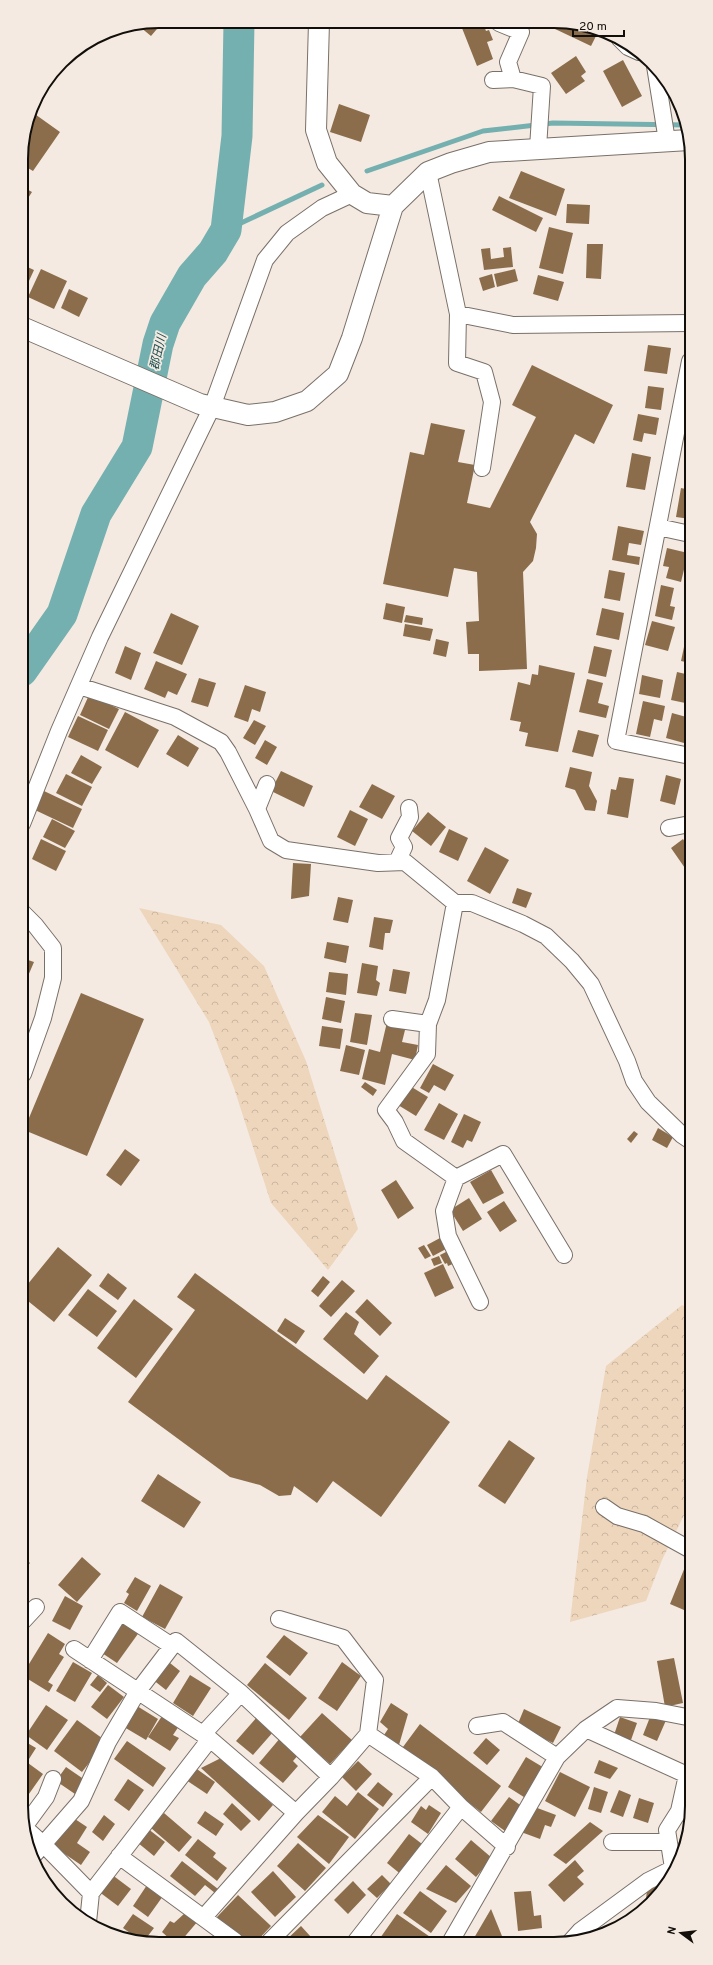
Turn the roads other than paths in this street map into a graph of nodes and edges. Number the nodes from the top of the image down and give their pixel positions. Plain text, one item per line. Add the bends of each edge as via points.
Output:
1 (319, 28) edge
2 (511, 28) edge
3 (513, 79) junction
4 (657, 79) edge
5 (494, 80) dead end
6 (666, 135) junction
7 (683, 139) edge
8 (538, 142) junction
9 (428, 172) junction
10 (352, 194) junction
11 (393, 206) junction
12 (458, 314) junction
13 (685, 323) edge
14 (28, 330) edge
15 (685, 387) edge
16 (206, 406) junction
17 (482, 468) dead end
18 (658, 527) junction
19 (685, 533) edge
20 (79, 686) junction
21 (685, 755) edge
22 (267, 784) dead end
23 (409, 808) dead end
24 (28, 809) edge
25 (257, 809) junction
26 (685, 825) edge
27 (669, 828) dead end
28 (397, 862) junction
29 (455, 903) junction
30 (28, 918) edge
31 (392, 1019) dead end
32 (428, 1024) junction
33 (28, 1060) edge
34 (685, 1138) edge
35 (456, 1178) junction
36 (564, 1256) dead end
37 (480, 1302) dead end
38 (604, 1508) dead end
39 (685, 1547) edge
40 (36, 1607) dead end
41 (28, 1616) edge
42 (279, 1619) dead end
43 (172, 1646) junction
44 (74, 1649) dead end
45 (90, 1660) junction
46 (138, 1691) junction
47 (241, 1693) junction
48 (685, 1717) edge
49 (477, 1726) dead end
50 (586, 1729) junction
51 (368, 1734) junction
52 (207, 1737) junction
53 (557, 1757) junction
54 (685, 1770) edge
55 (331, 1777) junction
56 (432, 1777) junction
57 (53, 1779) dead end
58 (685, 1788) edge
59 (461, 1807) junction
60 (296, 1812) junction
61 (29, 1820) edge
62 (32, 1834) edge
63 (612, 1842) dead end
64 (669, 1842) junction
65 (44, 1845) junction
66 (507, 1847) junction
67 (37, 1852) edge
68 (119, 1856) junction
69 (673, 1860) edge
70 (667, 1872) edge
71 (91, 1893) junction
72 (89, 1916) edge
73 (204, 1918) junction
74 (577, 1935) edge
75 (230, 1937) edge
76 (274, 1937) edge
77 (359, 1937) edge
78 (453, 1937) edge

1 - 10 street via 316,130 327,163
2 - 3 street via 521,32 508,62
3 - 5 street
3 - 8 street via 542,86
4 - 6 street
6 - 7 street
6 - 8 street
8 - 9 street via 489,152
9 - 11 street
9 - 12 street
10 - 11 street via 367,203
10 - 16 street via 322,208 288,233 265,260
11 - 16 street via 352,338 338,374 307,400 275,412 248,415
12 - 13 street via 513,326
12 - 17 street via 457,363 484,372 492,402
14 - 16 street
15 - 18 street
16 - 20 street
18 - 19 street
18 - 21 street via 616,741
20 - 24 street
20 - 25 street via 175,717 221,742
22 - 25 street
23 - 28 street via 410,817 399,838 404,847
25 - 28 street via 271,840 286,850 378,863
26 - 27 street
28 - 29 street via 405,862
29 - 32 street via 437,1000
29 - 34 street via 472,903 523,924 546,936 572,960 591,984 634,1081 648,1102
30 - 33 street via 53,948 53,978 43,1018
31 - 32 street
32 - 35 street via 427,1054 386,1110 404,1141
35 - 36 street via 503,1154
35 - 37 street via 444,1211 448,1236
38 - 39 street via 617,1516 644,1524
40 - 41 street
42 - 51 street via 343,1638 376,1680
43 - 45 street via 120,1612
43 - 46 street
43 - 47 street via 176,1641
44 - 45 street
45 - 46 street
46 - 52 street
46 - 65 street via 108,1742 81,1802
47 - 52 street
47 - 55 street
48 - 50 street via 617,1708
49 - 53 street via 503,1722
50 - 53 street
50 - 54 street
51 - 55 street
51 - 56 street
52 - 60 street
52 - 68 street
53 - 66 street
55 - 60 street
56 - 59 street
56 - 76 street
57 - 61 street via 46,1797
58 - 64 street via 679,1811 667,1830
59 - 66 street
59 - 77 street
60 - 73 street
62 - 65 street
63 - 64 street
64 - 69 street
65 - 67 street
65 - 71 street
66 - 78 street
68 - 71 street
68 - 73 street
70 - 74 street via 648,1881
71 - 72 street
73 - 75 street

